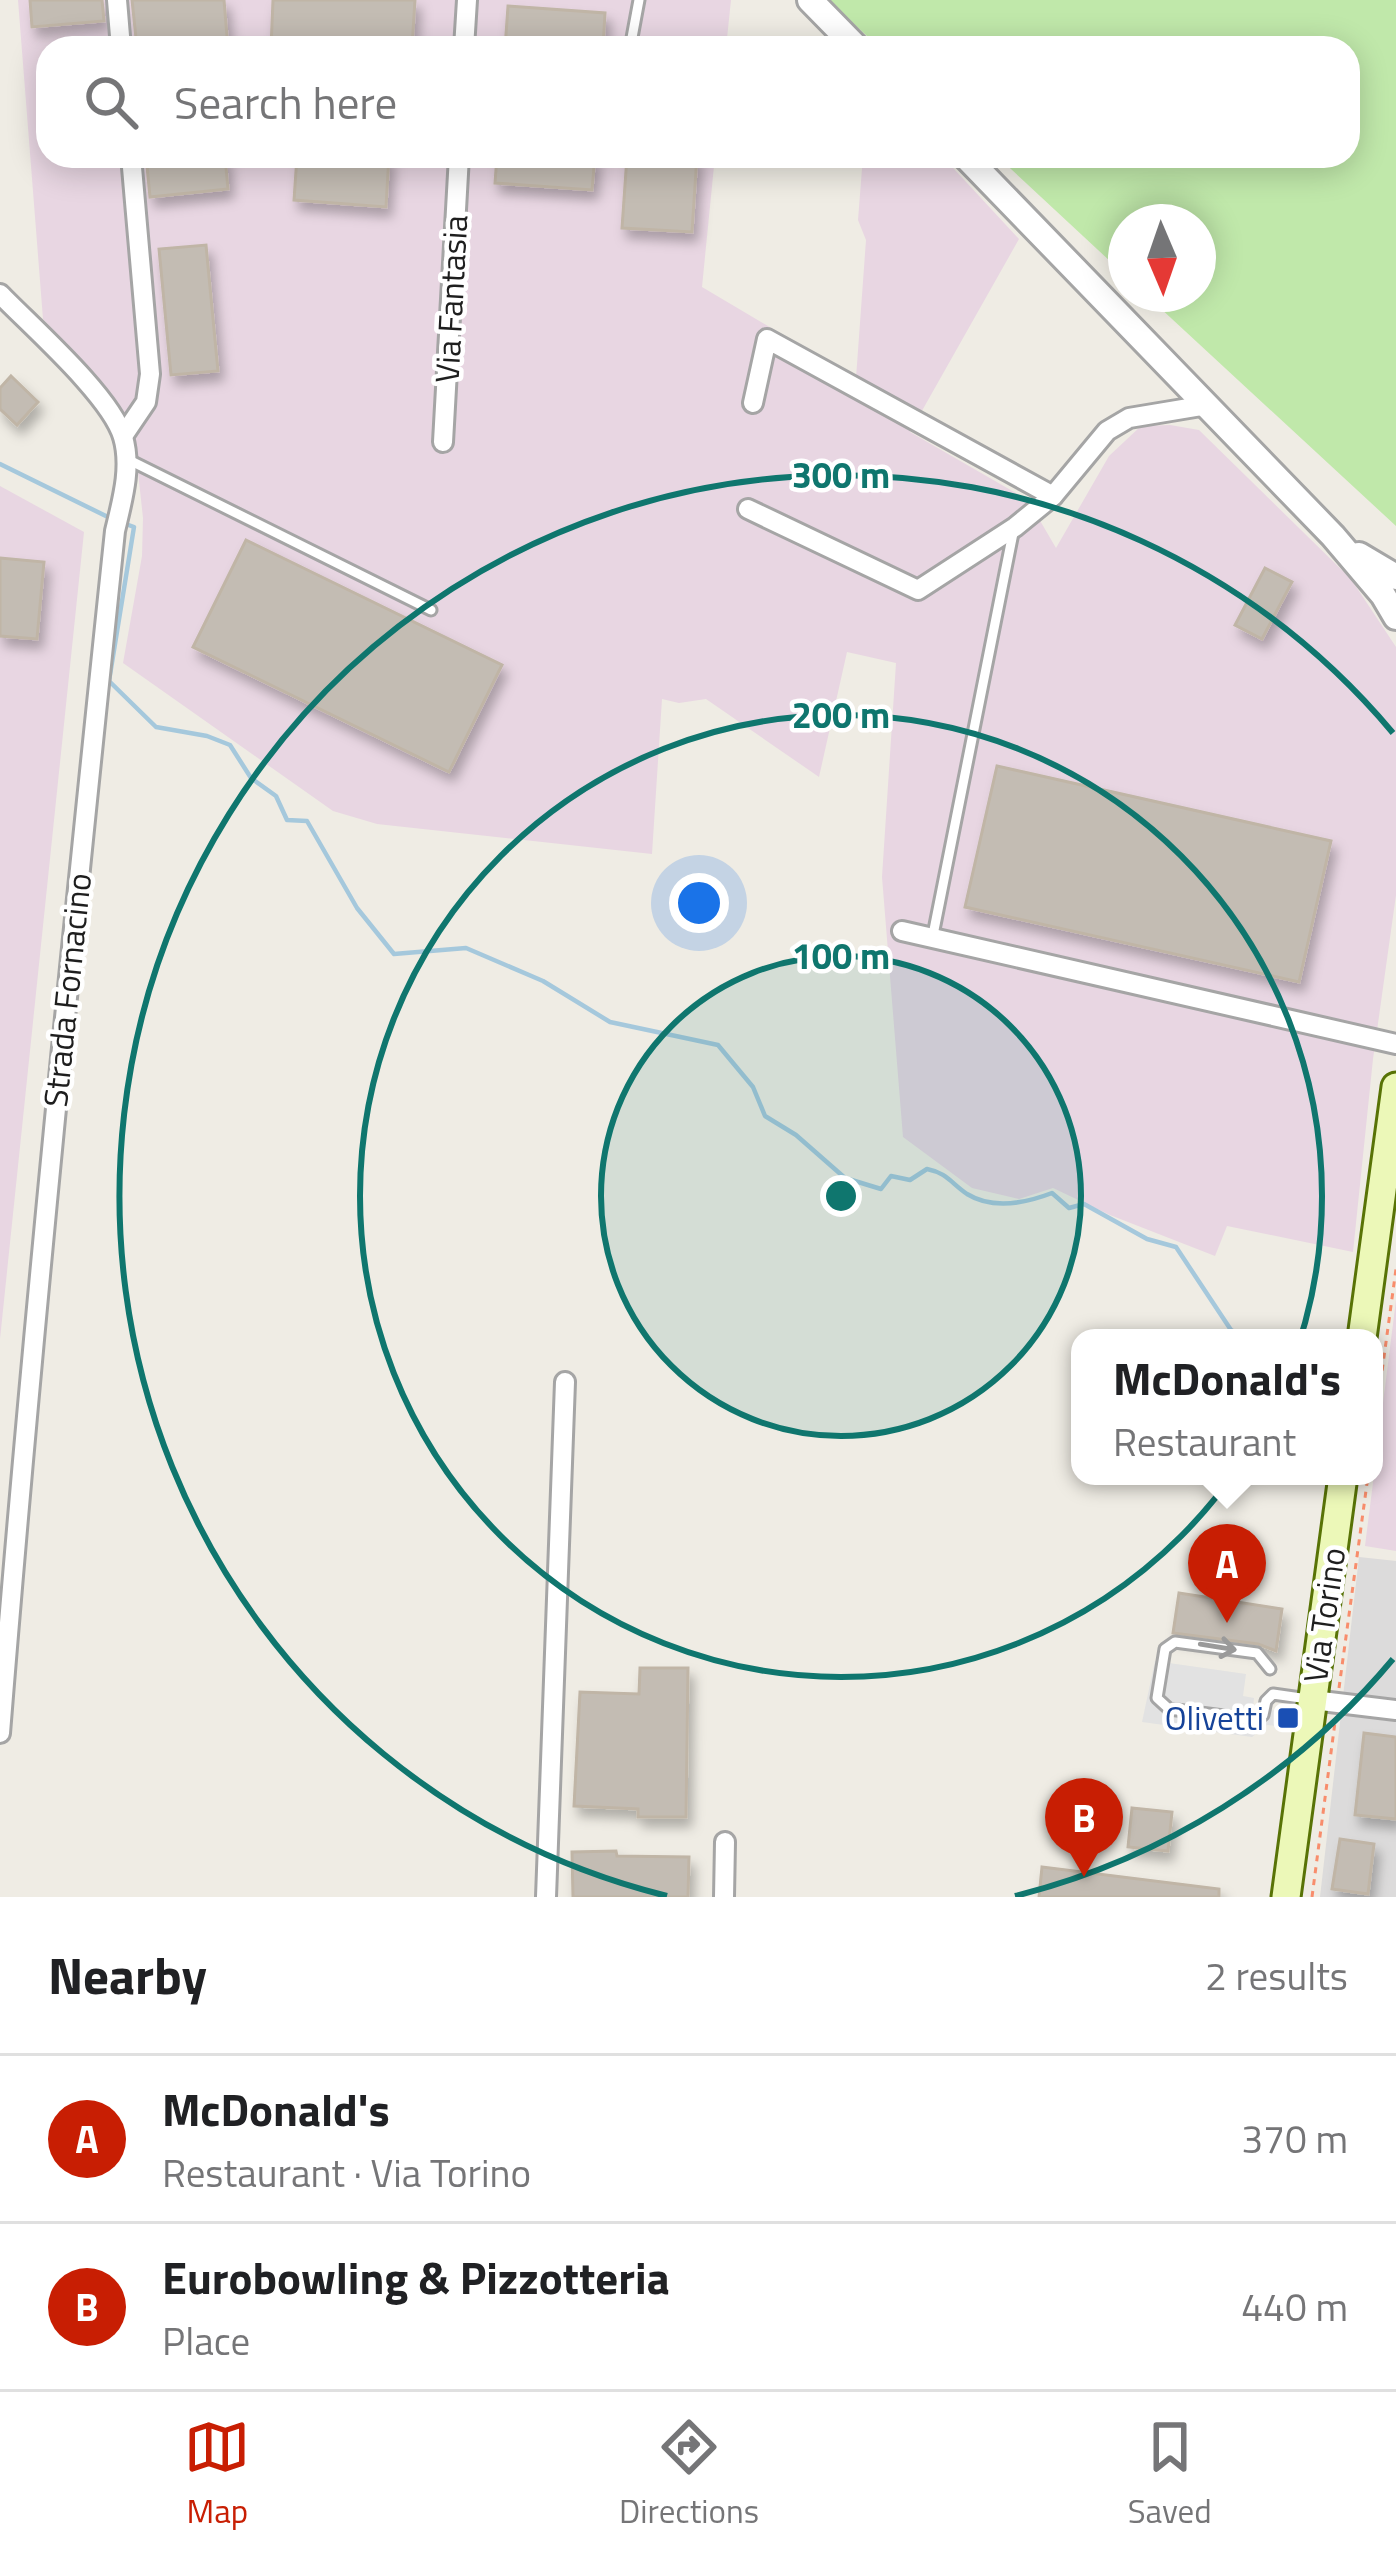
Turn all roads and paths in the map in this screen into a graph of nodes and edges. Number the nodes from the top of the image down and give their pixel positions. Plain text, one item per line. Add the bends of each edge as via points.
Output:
1 (117, 0) edge
2 (467, 0) edge
3 (639, 0) edge
4 (810, 0) edge
5 (120, 36) edge
6 (465, 36) edge
7 (632, 36) edge
8 (845, 36) edge
9 (132, 168) edge
10 (457, 168) edge
11 (977, 168) edge
12 (0, 294) edge
13 (753, 404) dead end
14 (1207, 405) junction
15 (122, 436) junction
16 (443, 442) dead end
17 (124, 457) junction
18 (1053, 496) junction
19 (748, 509) dead end
20 (1015, 526) junction
21 (1393, 597) edge
22 (430, 610) dead end
23 (902, 931) dead end
24 (932, 940) junction
25 (1396, 1044) edge
26 (1396, 1087) edge
27 (1396, 1269) edge
28 (1363, 1329) edge
29 (1383, 1364) edge
30 (565, 1382) dead end
31 (1342, 1485) edge
32 (1270, 1669) dead end
33 (1313, 1700) junction
34 (1396, 1710) edge
35 (0, 1733) edge
36 (725, 1842) dead end
37 (546, 1897) edge
38 (724, 1897) edge
39 (1286, 1897) edge

1 - 5 street
2 - 6 street
3 - 7 lane
4 - 8 street
9 - 15 street via 150,374 146,402
10 - 16 street, Via Fantasia
11 - 14 street
12 - 15 street, Strada Fornacino via 102,401
13 - 18 street via 767,339
14 - 18 street via 1130,418 1107,431
14 - 21 street
15 - 17 street, Strada Fornacino
17 - 22 lane
17 - 35 street, Strada Fornacino via 32,1335
18 - 20 street
19 - 20 street via 918,590
20 - 24 lane
23 - 24 street
24 - 25 street
26 - 28 main road
27 - 29 path
30 - 37 street
31 - 33 main road, Via Torino
33 -> 32 lane via 1273,1694 1255,1720 1158,1702 1171,1643 1257,1653
33 - 34 street
33 - 39 main road, Via Torino
36 - 38 street

